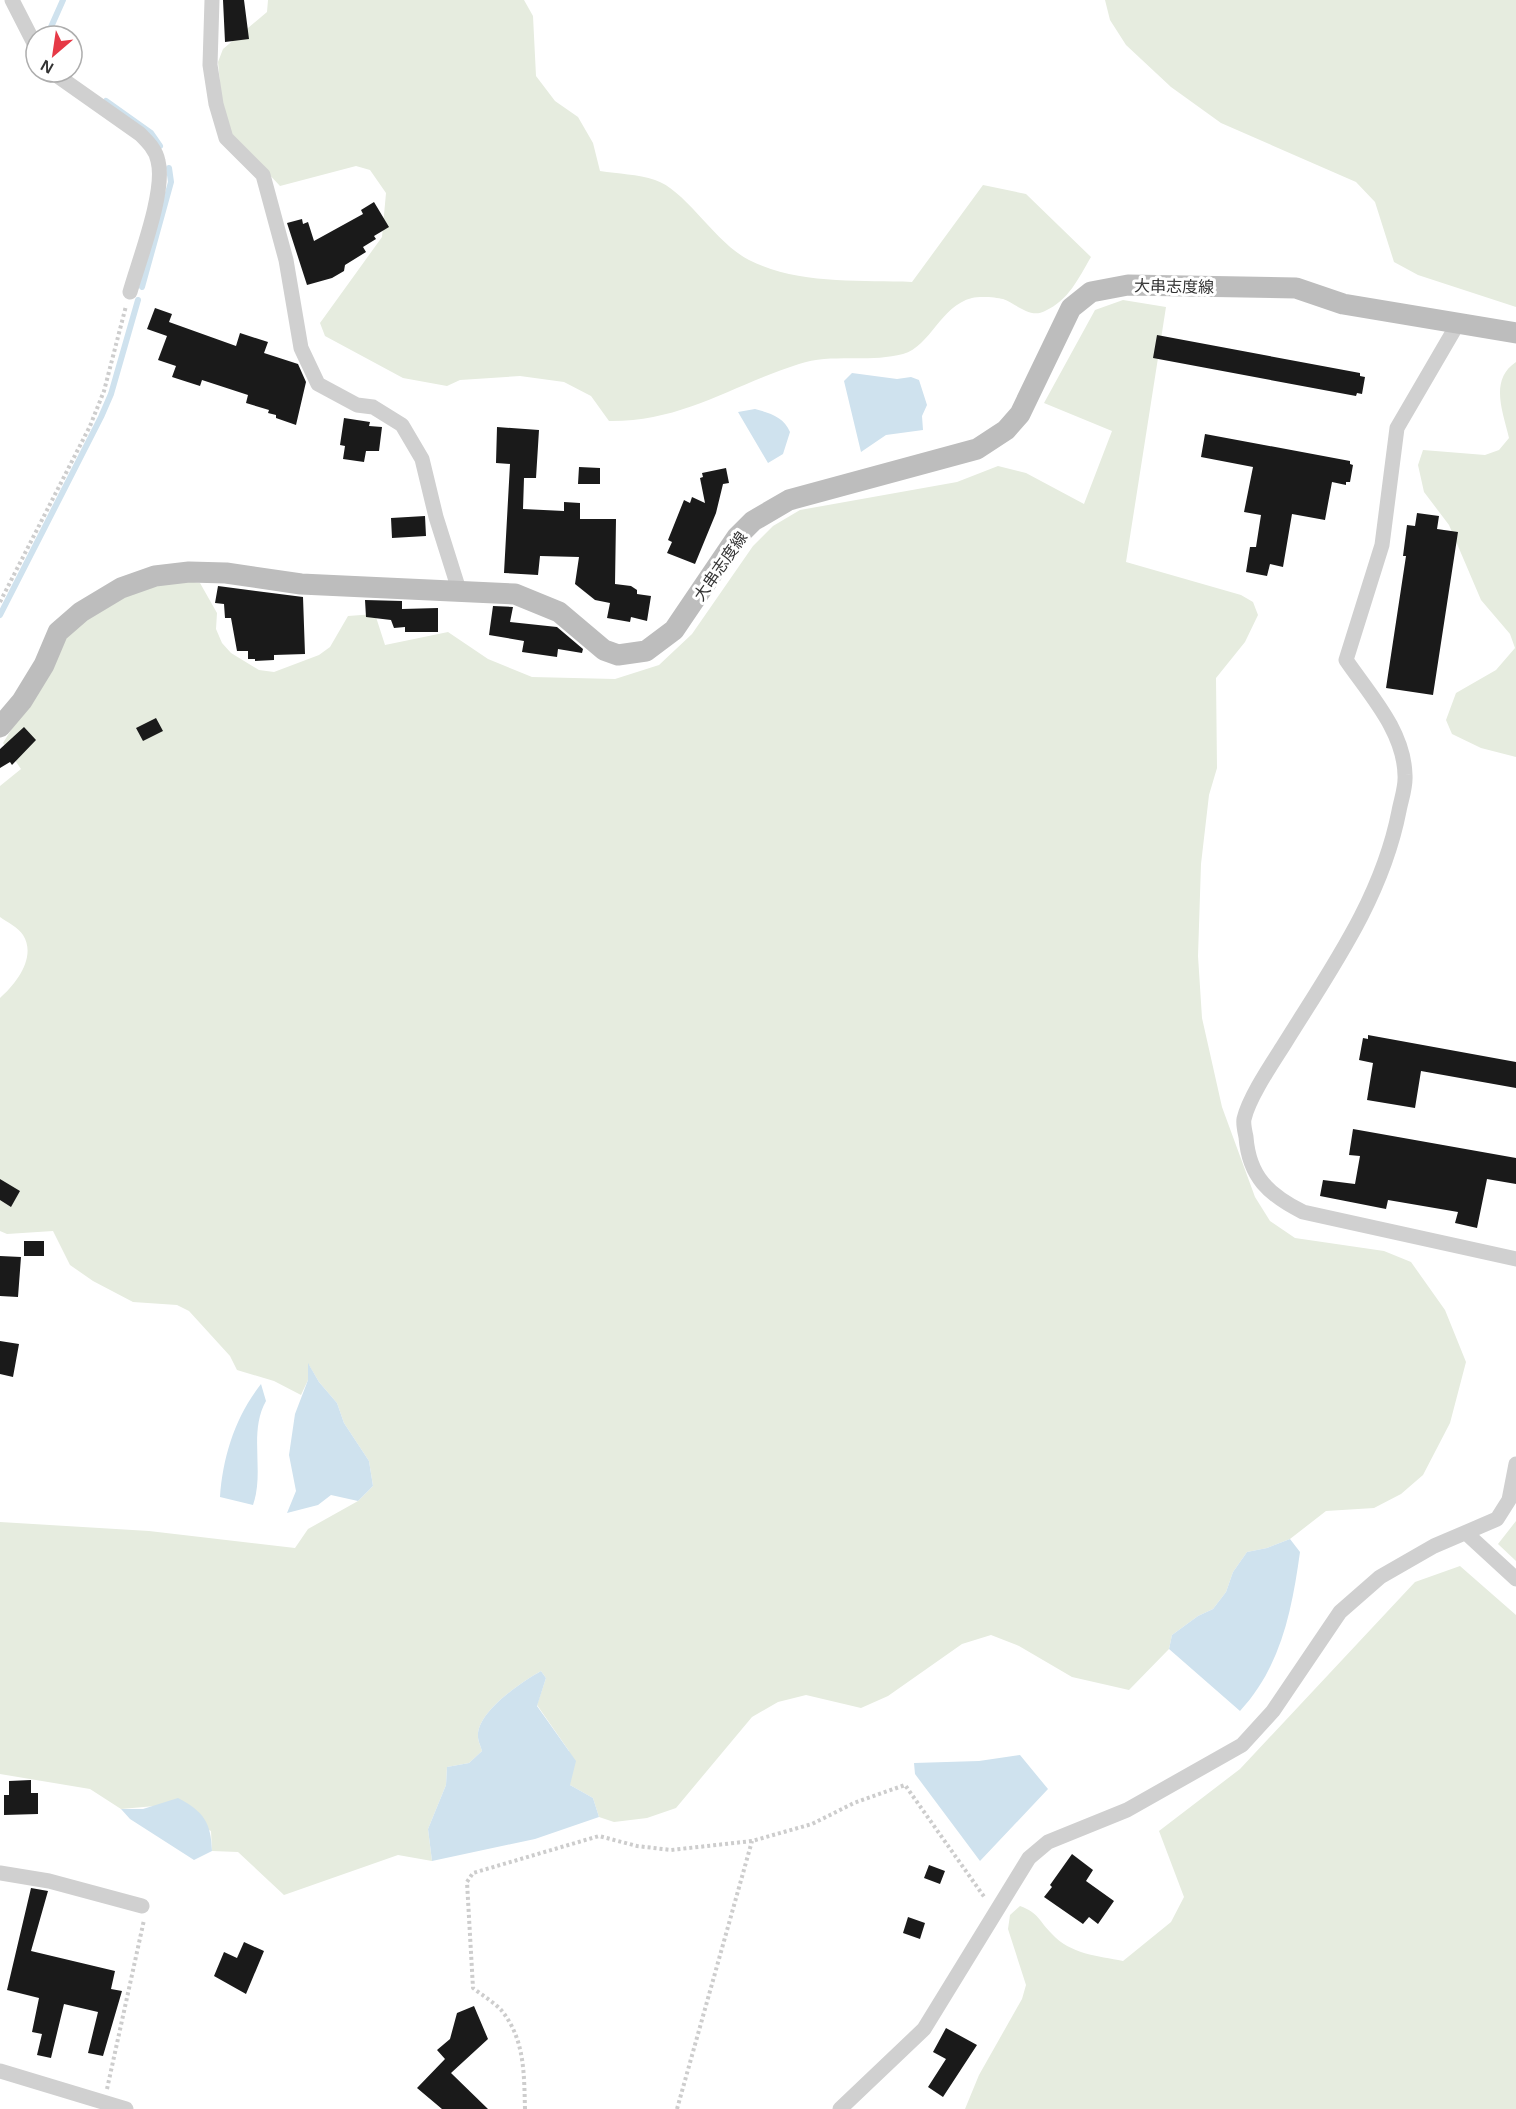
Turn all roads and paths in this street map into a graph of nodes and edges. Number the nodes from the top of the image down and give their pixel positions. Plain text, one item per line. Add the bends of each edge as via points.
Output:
1 (12, 0) edge
2 (212, 0) edge
3 (24, 24) edge
4 (69, 84) edge
5 (130, 292) joint
6 (1457, 325) junction
7 (1516, 333) edge
8 (459, 590) junction
9 (0, 602) edge
10 (0, 727) edge
11 (1516, 1259) edge
12 (1516, 1464) edge
13 (1466, 1533) junction
14 (1516, 1579) edge
15 (752, 1841) junction
16 (0, 1873) edge
17 (142, 1906) joint
18 (995, 1911) junction
19 (0, 2071) edge
20 (104, 2101) junction
21 (126, 2109) edge
22 (525, 2109) edge
23 (677, 2109) edge
24 (840, 2109) edge

1 - 3 street
2 - 8 street via 210,65 216,104 226,138 263,175 286,260 301,348 318,384 357,405 373,407 402,425 422,459
4 - 5 street via 140,134 158,159 159,192
5 - 9 path via 104,391 90,426
6 - 7 main road, 大串志度線
6 - 8 main road, 大串志度線 via 1343,304 1296,288 1128,285 1091,292 1071,308 1020,414 1006,430 977,449 789,501 753,520 736,537 674,630 646,651 618,655 604,650 560,612 537,601 515,594
6 - 11 street via 1397,428 1382,545 1346,660 1401,745 1406,777 1396,824 1380,877 1359,923 1263,1078 1244,1119 1247,1153 1258,1178 1276,1198 1303,1212
8 - 10 main road, 大串志度線 via 302,584 226,573 155,576 121,588 81,612 58,633 22,701
12 - 13 street via 1509,1500 1497,1519
13 - 14 street
13 - 18 street via 1434,1546 1380,1577 1340,1611 1273,1711 1242,1745 1127,1810 1048,1842 1029,1858
15 - 18 path via 812,1824 904,1785
15 - 22 path via 671,1850 599,1836 473,1873 467,1882 473,1989 502,2010 517,2038 523,2059
15 - 23 path
16 - 17 street via 49,1881
17 - 20 path via 145,1916 136,1967
18 - 24 street via 924,2029
19 - 20 street
20 - 21 street

